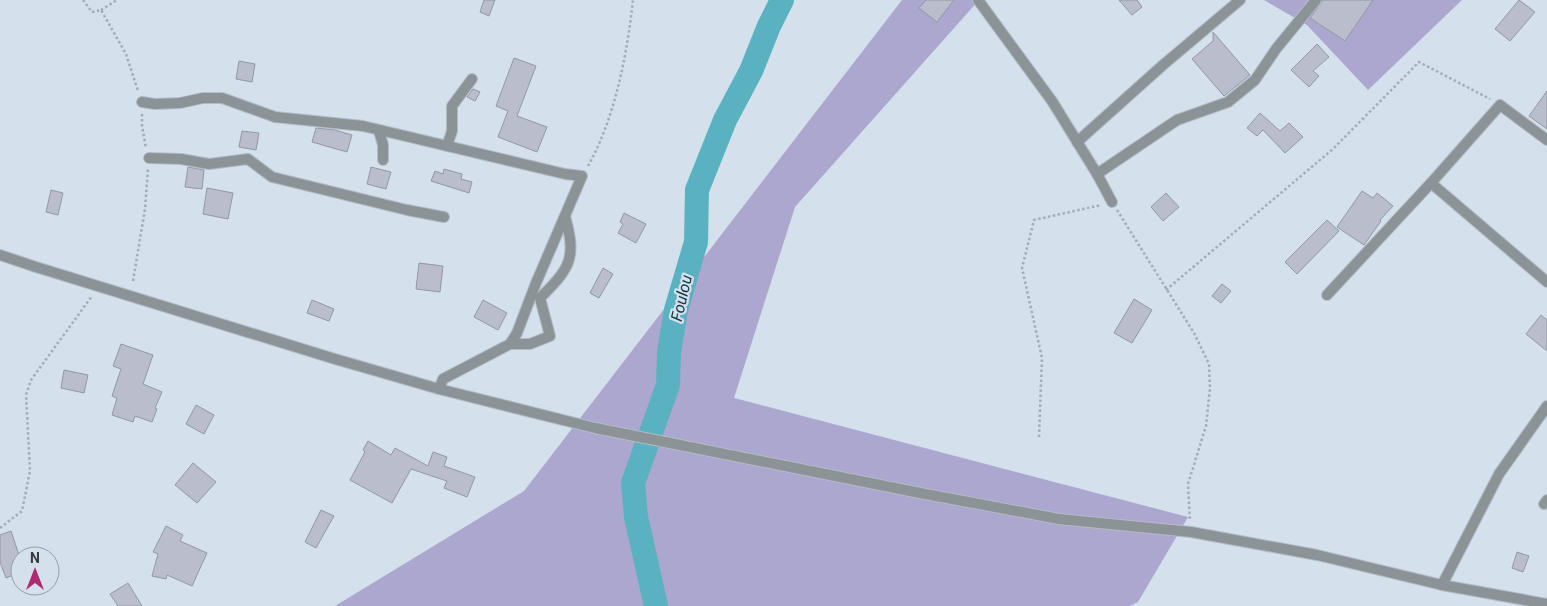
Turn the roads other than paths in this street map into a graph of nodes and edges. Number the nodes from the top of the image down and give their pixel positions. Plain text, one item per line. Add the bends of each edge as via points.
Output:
1 (978, 0) edge
2 (1240, 0) edge
3 (1316, 0) edge
4 (472, 79) dead end
5 (142, 102) road end
6 (380, 131) junction
7 (1547, 140) edge
8 (1077, 142) junction
9 (447, 146) junction
10 (149, 158) road end
11 (383, 160) dead end
12 (1097, 174) junction
13 (1431, 183) junction
14 (1112, 202) road end
15 (564, 216) junction
16 (444, 217) dead end
17 (0, 254) edge
18 (1547, 282) edge
19 (1327, 294) dead end
20 (510, 344) junction
21 (439, 389) junction
22 (1547, 406) edge
23 (1442, 585) junction
24 (1547, 604) edge

1 - 8 street via 1052,101
2 - 8 street
3 - 12 street via 1255,80 1228,102 1177,120
4 - 9 street via 452,106 452,131
5 - 6 street via 180,103 222,98 275,118 362,126
6 - 9 street
6 - 11 street
7 - 13 street via 1500,105
8 - 12 street
9 - 15 street via 582,176
10 - 16 street via 209,164 248,160 272,177
12 - 14 street
13 - 18 street
13 - 19 street
15 - 20 street via 518,333
15 - 20 street via 570,235 570,261 560,278 540,298 550,336 530,344
17 - 21 street
20 - 21 street via 443,378
21 - 23 street via 595,428 910,492 1059,519 1191,532 1316,555
22 - 23 street via 1499,474
23 - 24 street

